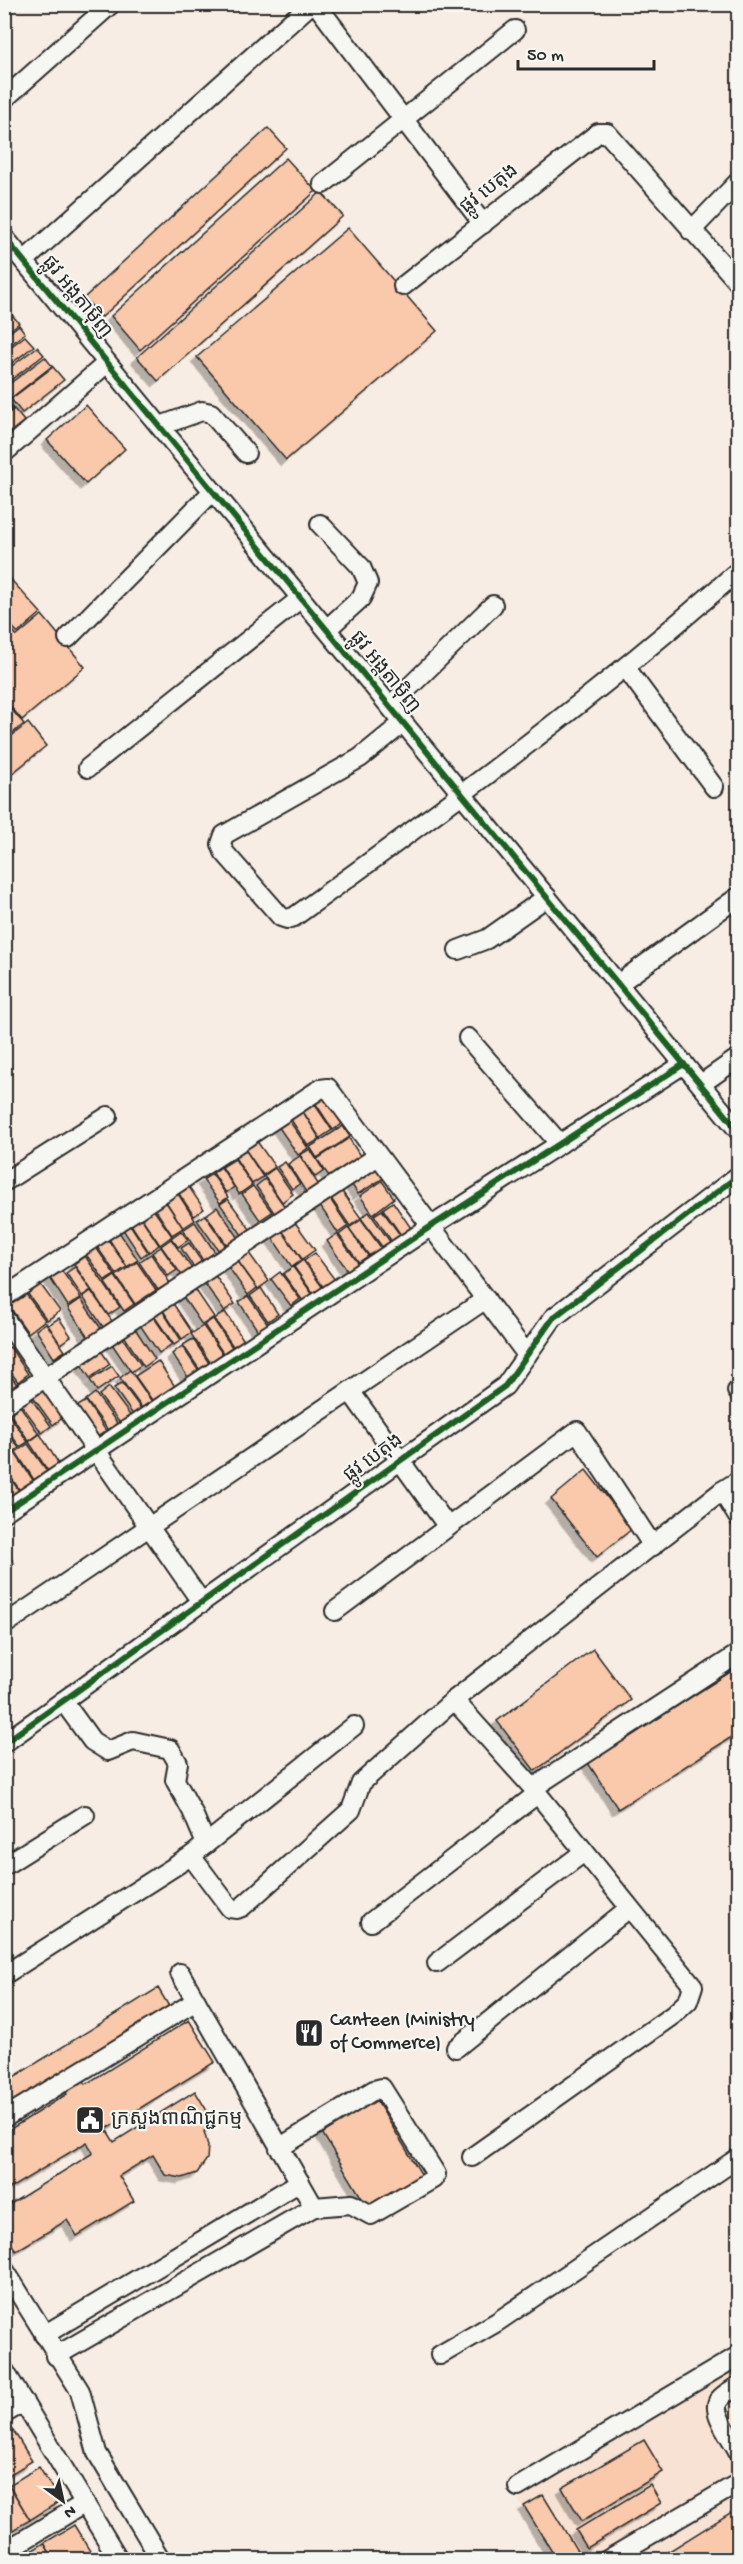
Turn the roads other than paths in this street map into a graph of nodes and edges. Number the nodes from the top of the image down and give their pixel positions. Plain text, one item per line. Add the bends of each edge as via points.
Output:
1 (111, 4) edge
2 (311, 4) edge
3 (316, 4) edge
4 (515, 30) dead end
5 (4, 99) edge
6 (404, 120) junction
7 (738, 182) edge
8 (323, 184) dead end
9 (483, 224) junction
10 (692, 231) junction
11 (4, 237) edge
12 (24, 261) junction
13 (738, 282) edge
14 (403, 286) dead end
15 (107, 363) junction
16 (160, 426) junction
17 (4, 453) edge
18 (246, 453) dead end
19 (213, 491) junction
20 (320, 524) dead end
21 (738, 571) edge
22 (301, 598) junction
23 (493, 604) dead end
24 (327, 629) junction
25 (68, 638) dead end
26 (626, 668) junction
27 (390, 706) junction
28 (403, 723) junction
29 (88, 768) dead end
30 (714, 787) dead end
31 (463, 795) junction
32 (546, 897) junction
33 (738, 897) edge
34 (458, 950) dead end
35 (618, 984) junction
36 (468, 1038) dead end
37 (738, 1058) edge
38 (684, 1064) junction
39 (701, 1084) junction
40 (108, 1116) dead end
41 (738, 1130) edge
42 (560, 1144) junction
43 (378, 1156) junction
44 (738, 1176) edge
45 (4, 1182) edge
46 (430, 1227) junction
47 (4, 1297) edge
48 (486, 1299) junction
49 (4, 1318) edge
50 (526, 1355) junction
51 (46, 1378) junction
52 (350, 1391) junction
53 (4, 1405) edge
54 (97, 1451) junction
55 (401, 1460) junction
56 (738, 1482) edge
57 (722, 1491) junction
58 (4, 1512) edge
59 (738, 1517) edge
60 (150, 1527) junction
61 (448, 1527) junction
62 (652, 1546) junction
63 (202, 1603) junction
64 (335, 1611) dead end
65 (4, 1625) edge
66 (738, 1654) edge
67 (454, 1700) junction
68 (63, 1701) junction
69 (354, 1726) dead end
70 (4, 1743) edge
71 (535, 1791) junction
72 (85, 1815) dead end
73 (206, 1844) junction
74 (584, 1852) junction
75 (191, 1856) junction
76 (4, 1866) edge
77 (628, 1909) junction
78 (371, 1922) dead end
79 (437, 1963) dead end
80 (180, 1973) dead end
81 (4, 1975) edge
82 (196, 2001) junction
83 (456, 2048) dead end
84 (4, 2118) edge
85 (279, 2148) junction
86 (472, 2157) dead end
87 (738, 2158) edge
88 (300, 2182) junction
89 (314, 2207) junction
90 (4, 2269) edge
91 (44, 2335) junction
92 (440, 2355) dead end
93 (56, 2356) junction
94 (738, 2356) edge
95 (4, 2370) edge
96 (738, 2386) edge
97 (24, 2402) junction
98 (4, 2414) edge
99 (738, 2451) edge
100 (738, 2486) edge
101 (518, 2487) dead end
102 (85, 2502) junction
103 (4, 2552) edge
104 (119, 2559) edge
105 (161, 2559) edge
106 (607, 2559) edge

1 - 5 street
2 - 12 street
3 - 6 street
4 - 6 street
6 - 8 street
6 - 9 street
7 - 10 street
9 - 10 street, ផ្លូវ បេតុង via 598,134 607,133
9 - 14 street, ផ្លូវ បេតុង
10 - 13 street
11 - 12 street, ផ្លូវ អង្តតាម៉ិញ
12 - 15 street, ផ្លូវ អង្តតាម៉ិញ
15 - 16 street, ផ្លូវ អង្តតាម៉ិញ
15 - 17 street
16 - 18 street via 202,411 211,413
16 - 19 street, ផ្លូវ អង្តតាម៉ិញ
19 - 22 street, ផ្លូវ អង្តតាម៉ិញ
19 - 25 street
20 - 24 street via 361,567 368,583 361,598
21 - 26 street
22 - 24 street, ផ្លូវ អង្តតាម៉ិញ
22 - 29 street
23 - 27 street
24 - 27 street, ផ្លូវ អង្តតាម៉ិញ
26 - 30 street
26 - 31 street
27 - 28 street, ផ្លូវ អង្តតាម៉ិញ
28 - 31 street, ផ្លូវ អង្តតាម៉ិញ
28 - 31 street via 352,763 224,835 224,852 280,917 287,919
31 - 32 street, ផ្លូវ អង្តតាម៉ិញ
32 - 34 street via 487,939
32 - 35 street, ផ្លូវ អង្តតាម៉ិញ
33 - 35 street
35 - 38 street, ផ្លូវ អង្តតាម៉ិញ
36 - 42 street
37 - 39 street
38 - 39 street, ផ្លូវ អង្តតាម៉ិញ
38 - 42 street
39 - 41 street, ផ្លូវ អង្តតាម៉ិញ
40 - 45 street
42 - 46 street
43 - 46 street
43 - 47 street via 333,1092 320,1089
43 - 51 street
44 - 50 street, ផ្លូវ បេតុង via 553,1318
46 - 48 street
46 - 54 street
48 - 50 street
48 - 52 street
49 - 51 street
50 - 55 street, ផ្លូវ បេតុង via 505,1386
51 - 53 street
51 - 54 street
52 - 55 street
52 - 60 street
54 - 58 street
54 - 60 street
55 - 61 street
55 - 63 street, ផ្លូវ បេតុង
56 - 57 street
57 - 59 street
57 - 62 street
60 - 63 street
60 - 65 street
61 - 62 street via 577,1431
61 - 64 street
62 - 67 street
63 - 68 street, ផ្លូវ បេតុង
66 - 71 street
67 - 71 street
67 - 75 street via 361,1783 351,1810 242,1907 230,1908
68 - 70 street, ផ្លូវ បេតុង
68 - 73 street via 92,1741 108,1751 133,1741 171,1749 178,1763 175,1780
69 - 73 street
71 - 74 street
71 - 78 street
72 - 76 street
73 - 75 street
74 - 77 street
74 - 79 street
75 - 81 street
77 - 83 street
77 - 86 street via 693,1986 688,2001
80 - 82 street
82 - 84 street
82 - 85 street
85 - 88 street
85 - 89 street via 382,2088 436,2174 371,2215 351,2204
87 - 92 street via 497,2322
88 - 89 street
88 - 91 street
89 - 93 street
90 - 91 street
91 - 93 street
93 - 105 street via 80,2391 97,2453
94 - 101 street
95 - 97 street
96 - 99 street via 717,2402 715,2410
97 - 98 street
97 - 102 street
100 - 106 street
102 - 103 street
102 - 104 street

